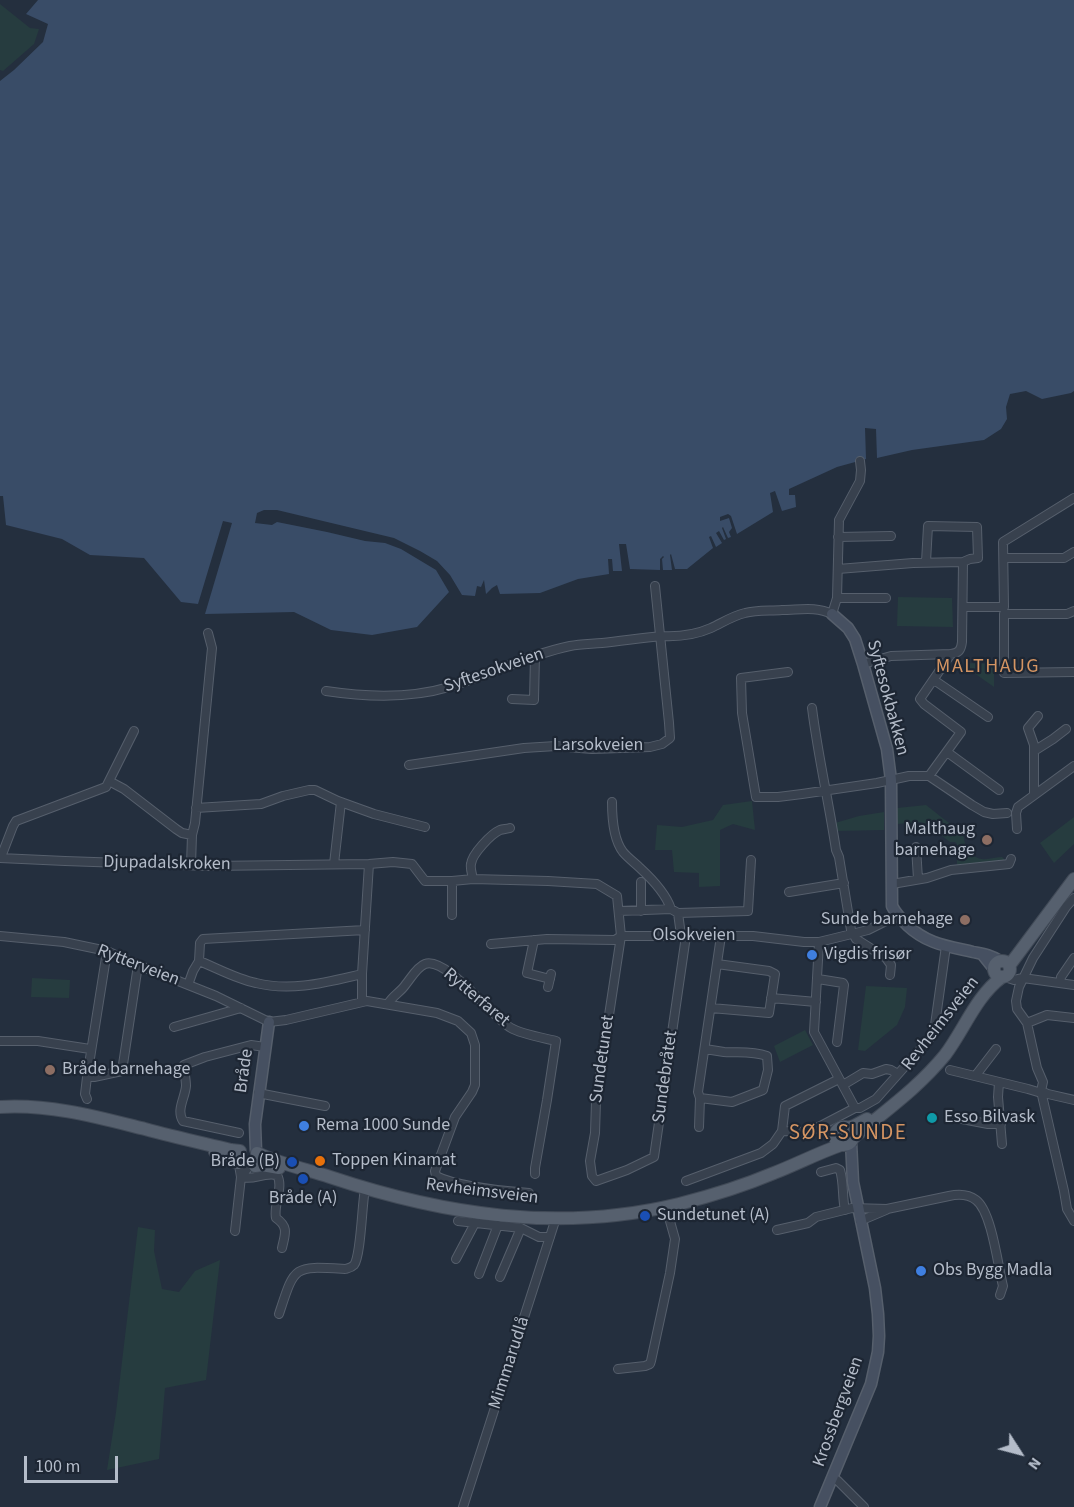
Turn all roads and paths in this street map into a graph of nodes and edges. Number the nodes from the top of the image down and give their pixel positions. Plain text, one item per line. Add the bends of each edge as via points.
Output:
1 (860, 461) dead end
2 (1074, 498) edge
3 (891, 536) dead end
4 (838, 537) junction
5 (1074, 552) edge
6 (1004, 558) junction
7 (926, 562) junction
8 (963, 562) junction
9 (838, 568) junction
10 (655, 586) dead end
11 (837, 598) junction
12 (886, 598) dead end
13 (963, 607) junction
14 (1074, 611) edge
15 (832, 614) junction
16 (208, 633) dead end
17 (661, 636) junction
18 (951, 654) junction
19 (535, 656) junction
20 (863, 664) junction
21 (788, 672) dead end
22 (1074, 672) edge
23 (934, 680) junction
24 (326, 691) dead end
25 (512, 699) dead end
26 (812, 708) dead end
27 (1038, 716) dead end
28 (988, 717) dead end
29 (1066, 729) dead end
30 (134, 731) dead end
31 (1034, 751) junction
32 (947, 752) junction
33 (409, 765) dead end
34 (1074, 766) edge
35 (929, 776) junction
36 (891, 780) junction
37 (109, 781) junction
38 (827, 790) junction
39 (999, 790) dead end
40 (1034, 795) junction
41 (341, 802) junction
42 (612, 802) dead end
43 (196, 808) junction
44 (1007, 813) dead end
45 (425, 827) dead end
46 (510, 828) dead end
47 (1017, 829) dead end
48 (192, 835) junction
49 (916, 847) dead end
50 (1, 857) edge
51 (1011, 859) dead end
52 (751, 860) dead end
53 (334, 864) junction
54 (369, 864) junction
55 (191, 865) junction
56 (473, 879) junction
57 (918, 879) junction
58 (1074, 879) edge
59 (452, 881) junction
60 (641, 882) dead end
61 (844, 883) junction
62 (892, 884) junction
63 (789, 892) dead end
64 (1070, 894) edge
65 (619, 911) junction
66 (641, 911) junction
67 (675, 911) junction
68 (896, 914) junction
69 (452, 915) dead end
70 (365, 930) junction
71 (854, 934) junction
72 (684, 935) junction
73 (0, 936) edge
74 (621, 936) junction
75 (721, 936) junction
76 (534, 940) junction
77 (819, 942) junction
78 (491, 944) dead end
79 (946, 946) junction
80 (107, 951) junction
81 (1074, 958) edge
82 (199, 961) junction
83 (717, 964) junction
84 (138, 965) junction
85 (1002, 969) junction
86 (362, 975) junction
87 (890, 975) dead end
88 (1023, 978) junction
89 (550, 980) dead end
90 (818, 980) junction
91 (1060, 983) junction
92 (188, 985) junction
93 (1074, 985) edge
94 (771, 998) junction
95 (362, 1001) junction
96 (816, 1002) junction
97 (388, 1004) junction
98 (241, 1008) junction
99 (711, 1008) junction
100 (1074, 1018) edge
101 (269, 1022) junction
102 (1026, 1023) junction
103 (174, 1027) dead end
104 (0, 1041) edge
105 (837, 1042) dead end
106 (265, 1047) junction
107 (90, 1049) junction
108 (705, 1049) junction
109 (996, 1049) dead end
110 (951, 1070) dead end
111 (898, 1074) junction
112 (976, 1076) junction
113 (87, 1077) junction
114 (841, 1082) junction
115 (999, 1083) junction
116 (1041, 1091) junction
117 (258, 1093) junction
118 (700, 1098) junction
119 (87, 1099) dead end
120 (1074, 1100) edge
121 (326, 1106) dead end
122 (0, 1107) edge
123 (855, 1108) junction
124 (957, 1118) dead end
125 (255, 1124) junction
126 (1000, 1124) junction
127 (699, 1127) dead end
128 (782, 1131) junction
129 (239, 1133) dead end
130 (845, 1139) junction
131 (1002, 1144) dead end
132 (256, 1152) junction
133 (243, 1163) junction
134 (821, 1172) dead end
135 (535, 1174) dead end
136 (596, 1181) joint
137 (686, 1181) dead end
138 (362, 1188) junction
139 (529, 1192) dead end
140 (666, 1207) junction
141 (858, 1208) junction
142 (888, 1209) junction
143 (845, 1210) junction
144 (556, 1218) junction
145 (458, 1221) dead end
146 (860, 1221) junction
147 (1074, 1221) edge
148 (475, 1223) junction
149 (498, 1225) junction
150 (521, 1228) junction
151 (777, 1230) dead end
152 (235, 1231) dead end
153 (550, 1237) junction
154 (282, 1248) dead end
155 (456, 1259) dead end
156 (479, 1274) dead end
157 (500, 1277) dead end
158 (1000, 1295) dead end
159 (279, 1314) dead end
160 (618, 1369) dead end
161 (832, 1477) junction
162 (463, 1507) edge
163 (820, 1507) edge
164 (864, 1507) edge

1 - 4 street via 860,480 839,520
2 - 6 street via 1003,542
3 - 4 street
4 - 9 street
5 - 6 street via 1064,558
6 - 13 street via 1004,607
7 - 8 street
7 - 8 street via 928,526 977,527 978,558
7 - 9 street
8 - 13 street
9 - 11 street
10 - 17 street, Larsokveien
11 - 12 street
11 - 15 street
13 - 18 street via 961,648
14 - 22 street via 1005,615 1004,673
15 - 17 street via 808,609 745,613 701,632
15 - 20 street, Syftesokbakken via 852,633
16 - 43 street via 212,648
17 - 19 street, Syftesokveien via 571,646
17 - 33 street, Larsokveien via 670,738 662,744 636,748 524,748
18 - 20 street via 891,656
18 - 23 street
19 - 24 street, Syftesokveien via 468,681 420,693 368,696
19 - 25 street via 534,700
20 - 36 street, Syftesokbakken
21 - 38 street via 741,678 742,713 754,791 756,797 766,797
23 - 28 street
23 - 32 street via 920,699 962,732
26 - 38 street
27 - 31 street via 1028,728
29 - 31 street
30 - 37 street
31 - 40 street
32 - 35 street
32 - 39 street
34 - 40 street
35 - 36 street
35 - 44 street via 984,812
36 - 38 street
36 - 62 street, Syftesokbakken
37 - 48 street via 182,833
37 - 50 street via 106,787 16,821
38 - 61 street
40 - 47 street via 1018,807
41 - 43 street via 309,790 261,804
41 - 45 street
41 - 53 street
42 - 67 street via 614,830 622,850
43 - 48 street
46 - 56 street via 491,836 472,858
48 - 55 street
49 - 57 street
50 - 55 street, Djupadalskroken
51 - 57 street via 1009,864 951,870
52 - 67 street via 747,911
53 - 54 street, Djupadalskroken
53 - 55 street, Djupadalskroken
54 - 59 street, Djupadalskroken via 412,864 425,881
54 - 70 street
56 - 59 street
56 - 65 street via 597,884 617,896
57 - 62 street
58 - 64 main road, Revheimsveien
59 - 69 street
60 - 66 street
61 - 63 street
61 - 71 street
62 - 68 street, Syftesokbakken
64 - 85 main road, Revheimsveien
64 - 88 street via 1066,908
65 - 66 street
65 - 74 street, Sundetunet
66 - 67 street
67 - 72 street
68 - 71 street, Olsokveien
68 - 79 street via 923,938
70 - 82 street via 203,939
70 - 86 street
71 - 77 street, Olsokveien
71 - 87 street via 856,939 887,955
72 - 74 street, Olsokveien
72 - 75 street, Olsokveien
72 - 136 street, Sundebråtet via 654,1157
73 - 80 street, Rytterveien
74 - 76 street, Olsokveien via 615,940
74 - 136 street, Sundetunet via 596,1101 590,1161
75 - 77 street, Olsokveien
75 - 83 street
76 - 78 street, Olsokveien
76 - 89 street via 527,973
77 - 90 street
79 - 85 street via 990,955
79 - 111 street via 934,1032
80 - 84 street, Rytterveien
80 - 107 street
81 - 91 street
82 - 86 street via 244,980 279,987
82 - 92 street
83 - 94 street via 773,972
83 - 99 street
84 - 92 street, Rytterveien
84 - 113 street via 122,1071
85 - 88 street
85 - 130 main road, Revheimsveien via 922,1074
86 - 95 street
88 - 91 street
88 - 102 street via 1016,1005
90 - 96 street
90 - 105 street via 844,985
91 - 93 street
92 - 98 street, Rytterveien
94 - 96 street
94 - 99 street via 769,1013
95 - 97 street
95 - 101 street
96 - 114 street via 814,1030
97 - 135 street, Rytterfaret via 423,964 435,964 512,1029 556,1041
97 - 139 street via 458,1021 471,1033 475,1045 475,1085 455,1117 436,1176 519,1195
98 - 101 street, Rytterveien
98 - 103 street
99 - 108 street
100 - 102 street via 1047,1015
101 - 106 street, Bråde
102 - 116 street via 1043,1082
104 - 107 street via 38,1041
106 - 117 street, Bråde
106 - 129 street via 251,1045 184,1065 186,1085 180,1111 183,1121
107 - 113 street
108 - 118 street
108 - 118 street via 767,1056 768,1070 763,1089 755,1093 732,1102
109 - 112 street
110 - 112 street
111 - 114 street via 886,1069
111 - 123 street via 876,1099
112 - 115 street
113 - 119 street
114 - 123 street
114 - 128 street via 785,1106
115 - 116 street
115 - 126 street
116 - 120 street
116 - 147 street via 1066,1209
117 - 121 street
117 - 125 street, Bråde
118 - 127 street
122 - 133 main road, Revheimsveien via 75,1112 231,1150
123 - 128 street via 809,1132
124 - 126 street
125 - 132 street, Bråde
125 - 133 street, Bråde
126 - 131 street
128 - 137 street via 761,1153
130 - 140 main road, Revheimsveien via 831,1140 810,1156 749,1183
130 - 141 street, Krossbergveien
132 - 133 main road via 258,1161
132 - 138 main road, Revheimsveien via 278,1163
133 - 138 main road, Revheimsveien via 272,1166
133 - 152 street
133 - 154 street, Revheimsveien via 249,1180 265,1173 277,1175 280,1181 274,1211 285,1230
134 - 143 street via 840,1170
138 - 144 main road, Revheimsveien via 474,1213
138 - 159 street via 354,1264 345,1269 299,1271 291,1281
140 - 144 main road, Revheimsveien
140 - 160 street via 675,1239 650,1364
141 - 142 street
141 - 143 street
141 - 146 street, Krossbergveien
142 - 146 street
142 - 158 street via 957,1195 975,1200 988,1219 1003,1286
143 - 151 street
144 - 153 street, Mimmarudlå
145 - 148 street, Revheimsveien
146 - 161 street, Krossbergveien via 875,1288 878,1352 871,1384
148 - 149 street, Revheimsveien
148 - 155 street
149 - 150 street, Revheimsveien
149 - 156 street
150 - 153 street, Revheimsveien via 538,1237
150 - 157 street
153 - 162 street, Mimmarudlå
161 - 163 street, Krossbergveien
161 - 164 street

